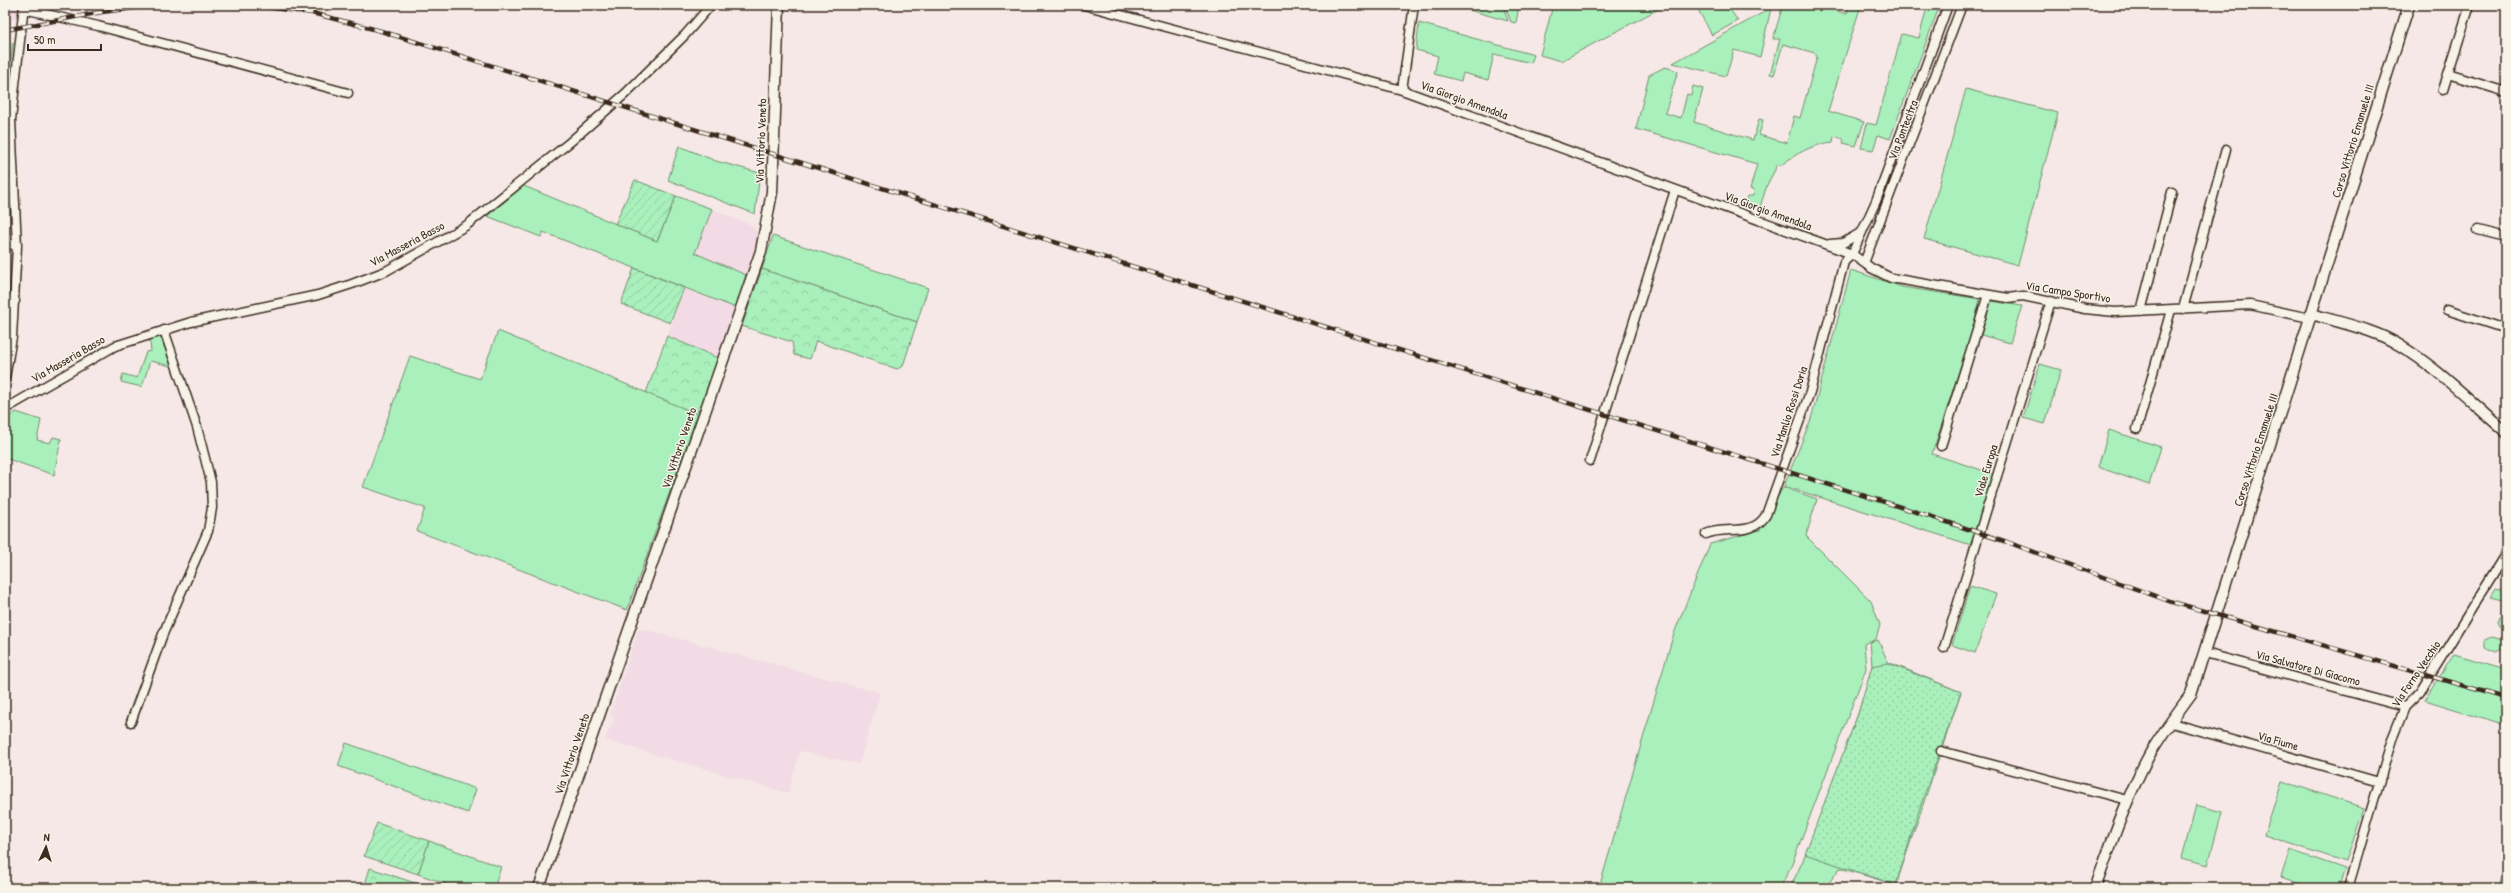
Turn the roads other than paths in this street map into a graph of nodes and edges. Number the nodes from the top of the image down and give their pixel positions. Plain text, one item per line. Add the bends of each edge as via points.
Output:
1 (711, 5) edge
2 (779, 5) edge
3 (1084, 5) edge
4 (1414, 5) edge
5 (1948, 5) edge
6 (1962, 5) edge
7 (2409, 5) edge
8 (2470, 5) edge
9 (24, 7) edge
10 (2448, 74) junction
11 (1402, 90) junction
12 (2443, 90) dead end
13 (348, 92) dead end
14 (2506, 92) edge
15 (2226, 149) dead end
16 (1674, 190) junction
17 (2172, 192) dead end
18 (2478, 230) dead end
19 (1862, 232) junction
20 (2506, 237) edge
21 (5, 243) edge
22 (1826, 244) junction
23 (17, 246) junction
24 (1852, 254) junction
25 (1864, 263) junction
26 (1988, 295) junction
27 (5, 298) edge
28 (15, 301) junction
29 (2051, 301) junction
30 (2170, 310) junction
31 (2183, 310) junction
32 (2447, 310) dead end
33 (2141, 311) junction
34 (2312, 314) junction
35 (2506, 329) edge
36 (164, 330) junction
37 (5, 378) edge
38 (5, 409) edge
39 (2137, 429) dead end
40 (2506, 432) edge
41 (1941, 446) dead end
42 (1590, 461) dead end
43 (1706, 534) dead end
44 (2506, 553) edge
45 (1944, 648) dead end
46 (2205, 653) junction
47 (2405, 707) junction
48 (131, 722) dead end
49 (2172, 723) junction
50 (1941, 751) dead end
51 (2379, 782) junction
52 (2127, 800) junction
53 (539, 888) edge
54 (2095, 888) edge
55 (2348, 888) edge

1 - 36 street, Via Masseria Basso via 685,35 625,94 467,225 386,271 352,284 318,295
2 - 53 street, Via Vittorio Veneto via 772,192 761,251
3 - 11 street, Via Giorgio Amendola
4 - 11 street
5 - 19 street, Via Pontecitra
6 - 25 street, Via Pontecitra
7 - 34 street, Corso Vittorio Emanuele III
8 - 10 street
9 - 13 street
9 - 23 street via 11,120
10 - 12 street
10 - 14 street
11 - 16 street, Via Giorgio Amendola
15 - 31 street
16 - 22 street, Via Giorgio Amendola
16 - 42 street
17 - 33 street
18 - 20 street
19 - 22 street, Via Giorgio Amendola via 1844,243
19 - 24 street, Via Pontecitra
21 - 23 street
22 - 24 street, Via Giorgio Amendola
23 - 28 street
24 - 25 street, Via Campo Sportivo
24 - 43 street, Via Manlio Rossi Doria via 1844,262 1810,392 1766,515 1762,521 1748,529 1718,530
25 - 26 street, Via Campo Sportivo via 1891,278
26 - 29 street, Via Campo Sportivo via 2008,298 2023,296
26 - 41 street
27 - 28 street
28 - 37 street
29 - 33 street, Via Campo Sportivo via 2100,311
29 - 45 street, Viale Europa
30 - 31 street, Via Campo Sportivo
30 - 33 street, Via Campo Sportivo
30 - 39 street
31 - 34 street, Via Campo Sportivo via 2250,305 2305,317
32 - 35 street
34 - 40 street via 2399,345
34 - 46 street, Corso Vittorio Emanuele III
36 - 38 street, Via Masseria Basso via 102,352
36 - 48 street via 197,427 211,482 212,508 208,531 164,634
44 - 47 street, Via Forno Vecchio via 2420,692
46 - 47 street, Via Salvatore Di Giacomo
46 - 49 street, Corso Vittorio Emanuele III via 2191,694
47 - 51 street, Via Forno Vecchio
49 - 51 street, Via Fiume
49 - 52 street, Corso Vittorio Emanuele III via 2151,752
50 - 52 street
51 - 55 street, Via Forno Vecchio
52 - 54 street, Corso Vittorio Emanuele III

